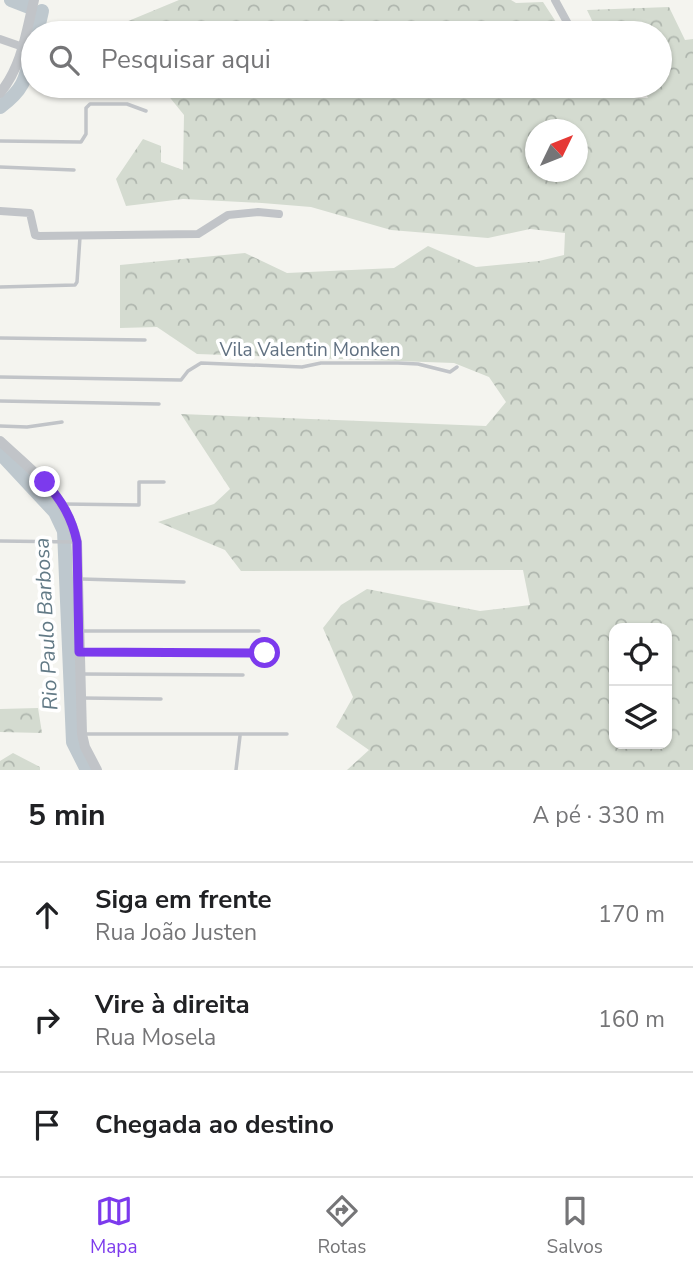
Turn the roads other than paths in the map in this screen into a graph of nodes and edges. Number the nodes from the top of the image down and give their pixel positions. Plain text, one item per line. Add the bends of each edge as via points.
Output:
1 (34, 0) edge
2 (555, 0) edge
3 (29, 21) edge
4 (566, 21) edge
5 (0, 39) edge
6 (21, 46) edge
7 (21, 53) edge
8 (0, 93) edge
9 (146, 111) dead end
10 (0, 141) edge
11 (0, 167) edge
12 (74, 170) dead end
13 (0, 211) edge
14 (279, 214) dead end
15 (80, 237) junction
16 (0, 287) edge
17 (0, 338) edge
18 (145, 340) dead end
19 (457, 367) dead end
20 (0, 377) edge
21 (0, 401) edge
22 (159, 404) dead end
23 (62, 422) dead end
24 (0, 426) edge
25 (0, 441) edge
26 (164, 482) dead end
27 (64, 504) junction
28 (0, 541) edge
29 (77, 542) junction
30 (77, 579) junction
31 (184, 582) dead end
32 (79, 631) junction
33 (259, 631) dead end
34 (79, 652) junction
35 (265, 653) dead end
36 (80, 674) junction
37 (243, 675) dead end
38 (82, 698) junction
39 (161, 699) dead end
40 (82, 734) junction
41 (287, 734) dead end
42 (240, 736) junction
43 (97, 770) edge
44 (236, 770) edge

1 - 3 street
2 - 4 street
5 - 6 street
7 - 8 street via 12,78
9 - 10 lane via 127,104 90,104 81,142
11 - 12 lane
13 - 15 street via 30,212 38,236
14 - 15 street via 228,215 198,234
15 - 16 lane via 75,285
17 - 18 lane
19 - 20 lane, Vila Valentin Monken via 450,372 398,363 302,367 201,363 181,380
21 - 22 lane
23 - 24 lane
25 - 27 street
26 - 27 lane via 139,482 139,505
27 - 29 street
28 - 29 lane
29 - 30 street
30 - 31 lane
30 - 32 street
32 - 33 lane
32 - 34 street
34 - 35 lane
34 - 36 street
36 - 37 lane
36 - 38 street
38 - 39 lane
38 - 40 street
40 - 42 lane
40 - 43 street
41 - 42 lane
42 - 44 lane

